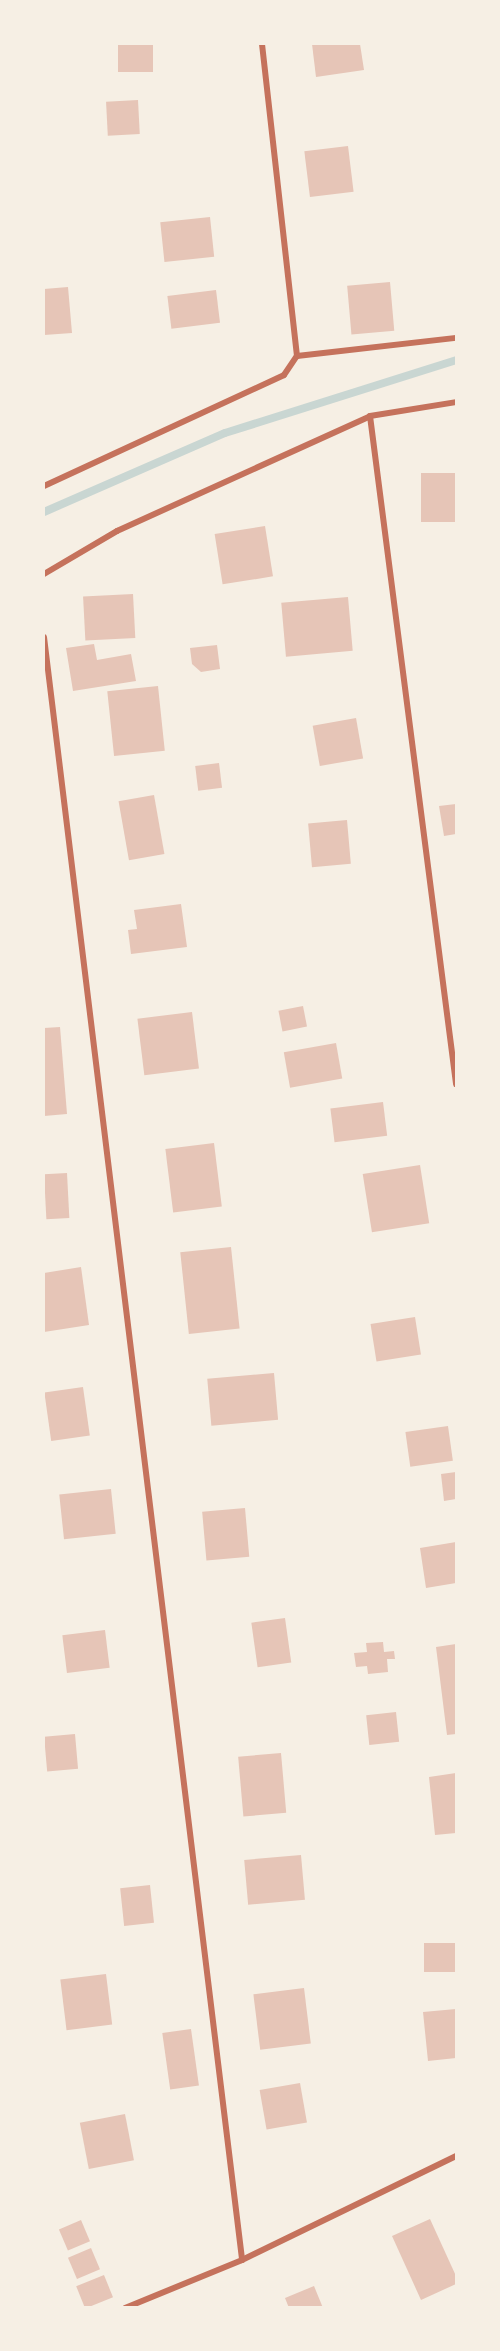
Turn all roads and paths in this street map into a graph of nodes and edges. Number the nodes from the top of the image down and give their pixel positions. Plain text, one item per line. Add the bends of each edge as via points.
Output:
1 (262, 44) edge
2 (456, 338) edge
3 (297, 356) junction
4 (456, 402) edge
5 (370, 416) junction
6 (44, 486) edge
7 (44, 574) edge
8 (44, 637) edge
9 (456, 1084) edge
10 (456, 2156) edge
11 (242, 2260) junction
12 (125, 2307) edge

1 - 3 street
2 - 3 street
3 - 6 street via 284,375
4 - 5 street
5 - 7 street via 117,531
5 - 9 street
8 - 11 street
10 - 11 street
11 - 12 street

